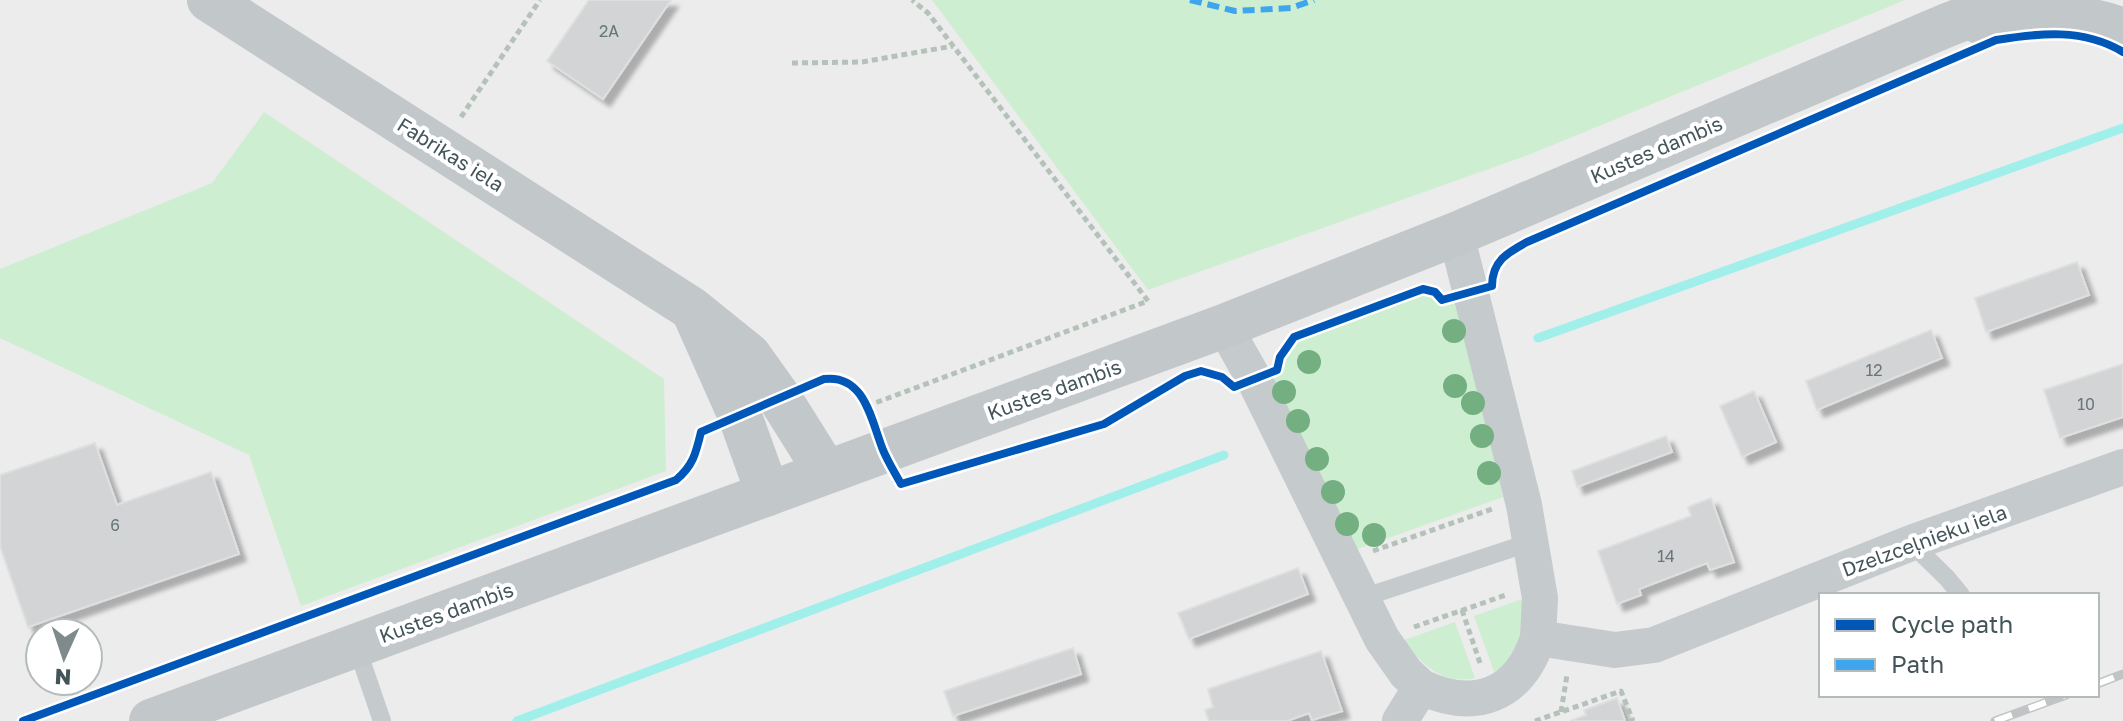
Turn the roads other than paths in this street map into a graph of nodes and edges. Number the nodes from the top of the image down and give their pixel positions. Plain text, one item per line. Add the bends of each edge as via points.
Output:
1 (209, 0) edge
2 (2011, 0) edge
3 (1961, 13) edge
4 (2123, 30) edge
5 (1456, 234) junction
6 (692, 309) junction
7 (1224, 326) junction
8 (2123, 467) edge
9 (826, 472) junction
10 (768, 494) junction
11 (1531, 542) junction
12 (1911, 543) junction
13 (1959, 593) edge
14 (1362, 598) junction
15 (1538, 638) junction
16 (356, 645) junction
17 (1421, 687) junction
18 (151, 721) edge
19 (382, 721) edge
20 (1400, 721) edge

1 - 6 main road, Fabrikas iela
2 - 3 main road, Kustes dambis
3 - 4 main road via 2101,21
3 - 5 main road, Kustes dambis
5 - 7 main road, Kustes dambis
5 - 11 street
6 - 9 main road, Fabrikas iela via 749,355
6 - 10 main road
7 - 9 main road, Kustes dambis
7 - 14 street
8 - 12 street, Dzelzceļnieku iela
9 - 10 main road, Kustes dambis
10 - 16 main road, Kustes dambis
11 - 14 lane
11 - 15 street via 1541,620
12 - 13 lane
12 - 15 street, Dzelzceļnieku iela via 1654,645 1615,650
14 - 17 street via 1382,639
15 - 17 street via 1517,676 1495,693 1467,700
16 - 18 main road, Kustes dambis
16 - 19 lane
17 - 20 street

